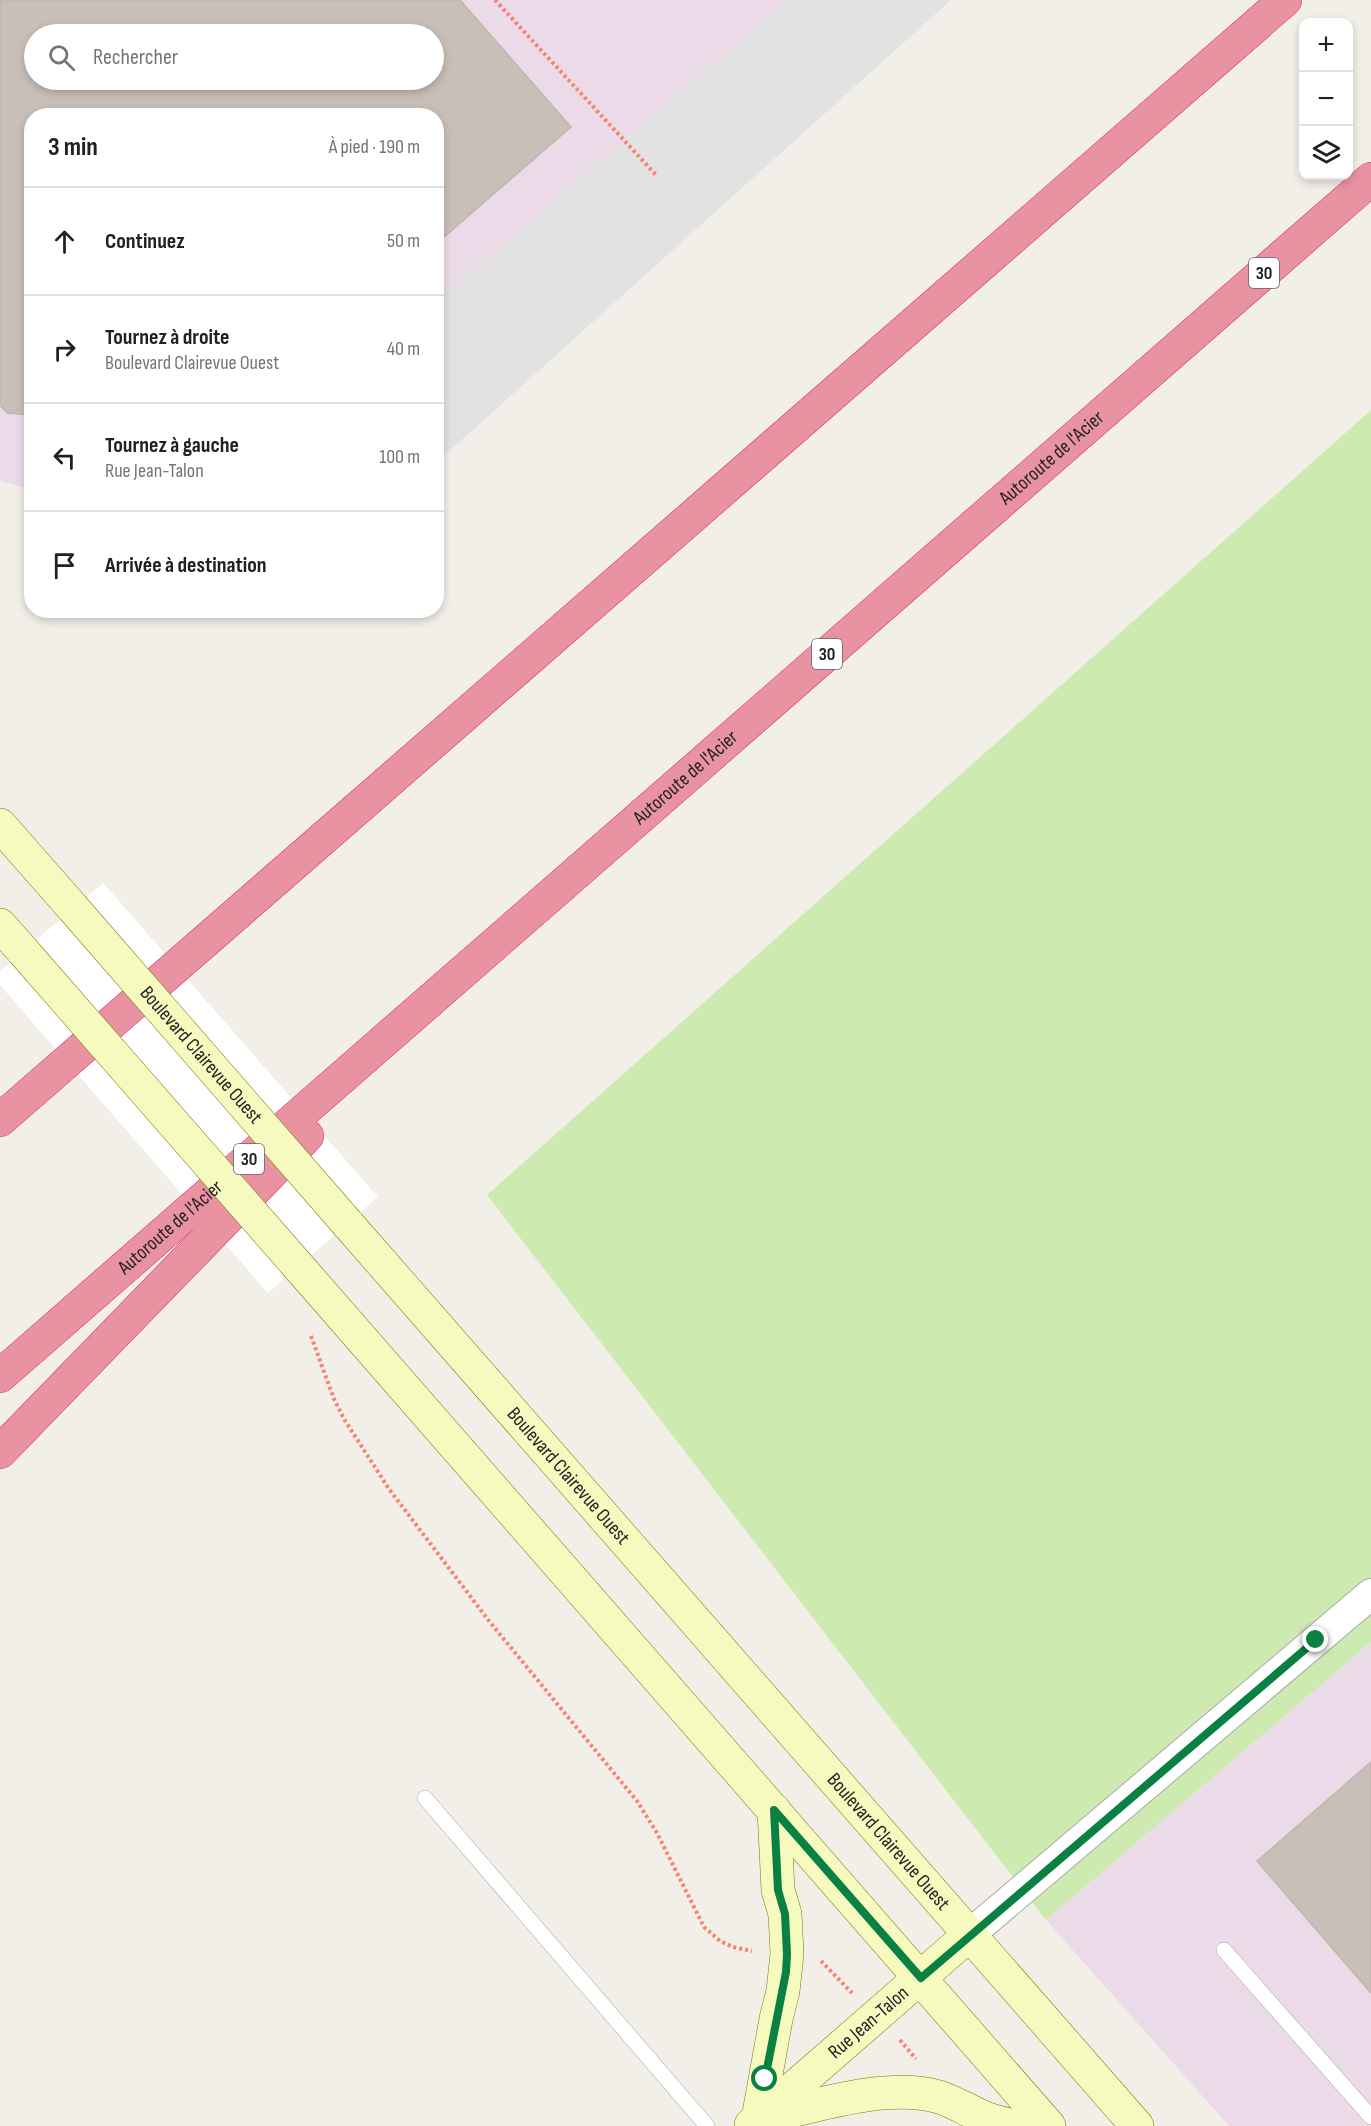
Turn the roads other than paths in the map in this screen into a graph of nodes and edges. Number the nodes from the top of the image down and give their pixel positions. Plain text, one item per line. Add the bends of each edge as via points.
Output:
1 (1285, 0) edge
2 (1371, 179) edge
3 (0, 825) edge
4 (0, 925) edge
5 (497, 941) junction
6 (114, 1019) junction
7 (0, 1093) edge
8 (0, 1120) edge
9 (0, 1376) edge
10 (0, 1452) edge
11 (1371, 1594) edge
12 (425, 1798) dead end
13 (774, 1810) junction
14 (969, 1935) junction
15 (1224, 1950) dead end
16 (921, 1978) junction
17 (1371, 2117) edge
18 (754, 2122) edge
19 (707, 2126) edge
20 (1016, 2126) edge
21 (1049, 2126) edge
22 (1137, 2126) edge

1 - 6 highway
2 - 5 highway, Autoroute de l'Acier / 30
3 - 14 street, Boulevard Clairevue Ouest, bridge
4 - 13 street, bridge
5 - 9 highway, Autoroute de l'Acier / 30
5 - 10 highway
6 - 7 highway
6 - 8 highway
11 - 14 street, Rue Jean-Talon
12 - 19 lane
13 - 16 street
13 - 18 street via 778,1890 788,1935 787,1963
14 - 16 street, Rue Jean-Talon
14 - 22 street, Boulevard Clairevue Ouest
15 - 17 lane
16 - 18 street, Rue Jean-Talon
16 - 21 street
18 - 20 street via 896,2091 939,2097 986,2119

